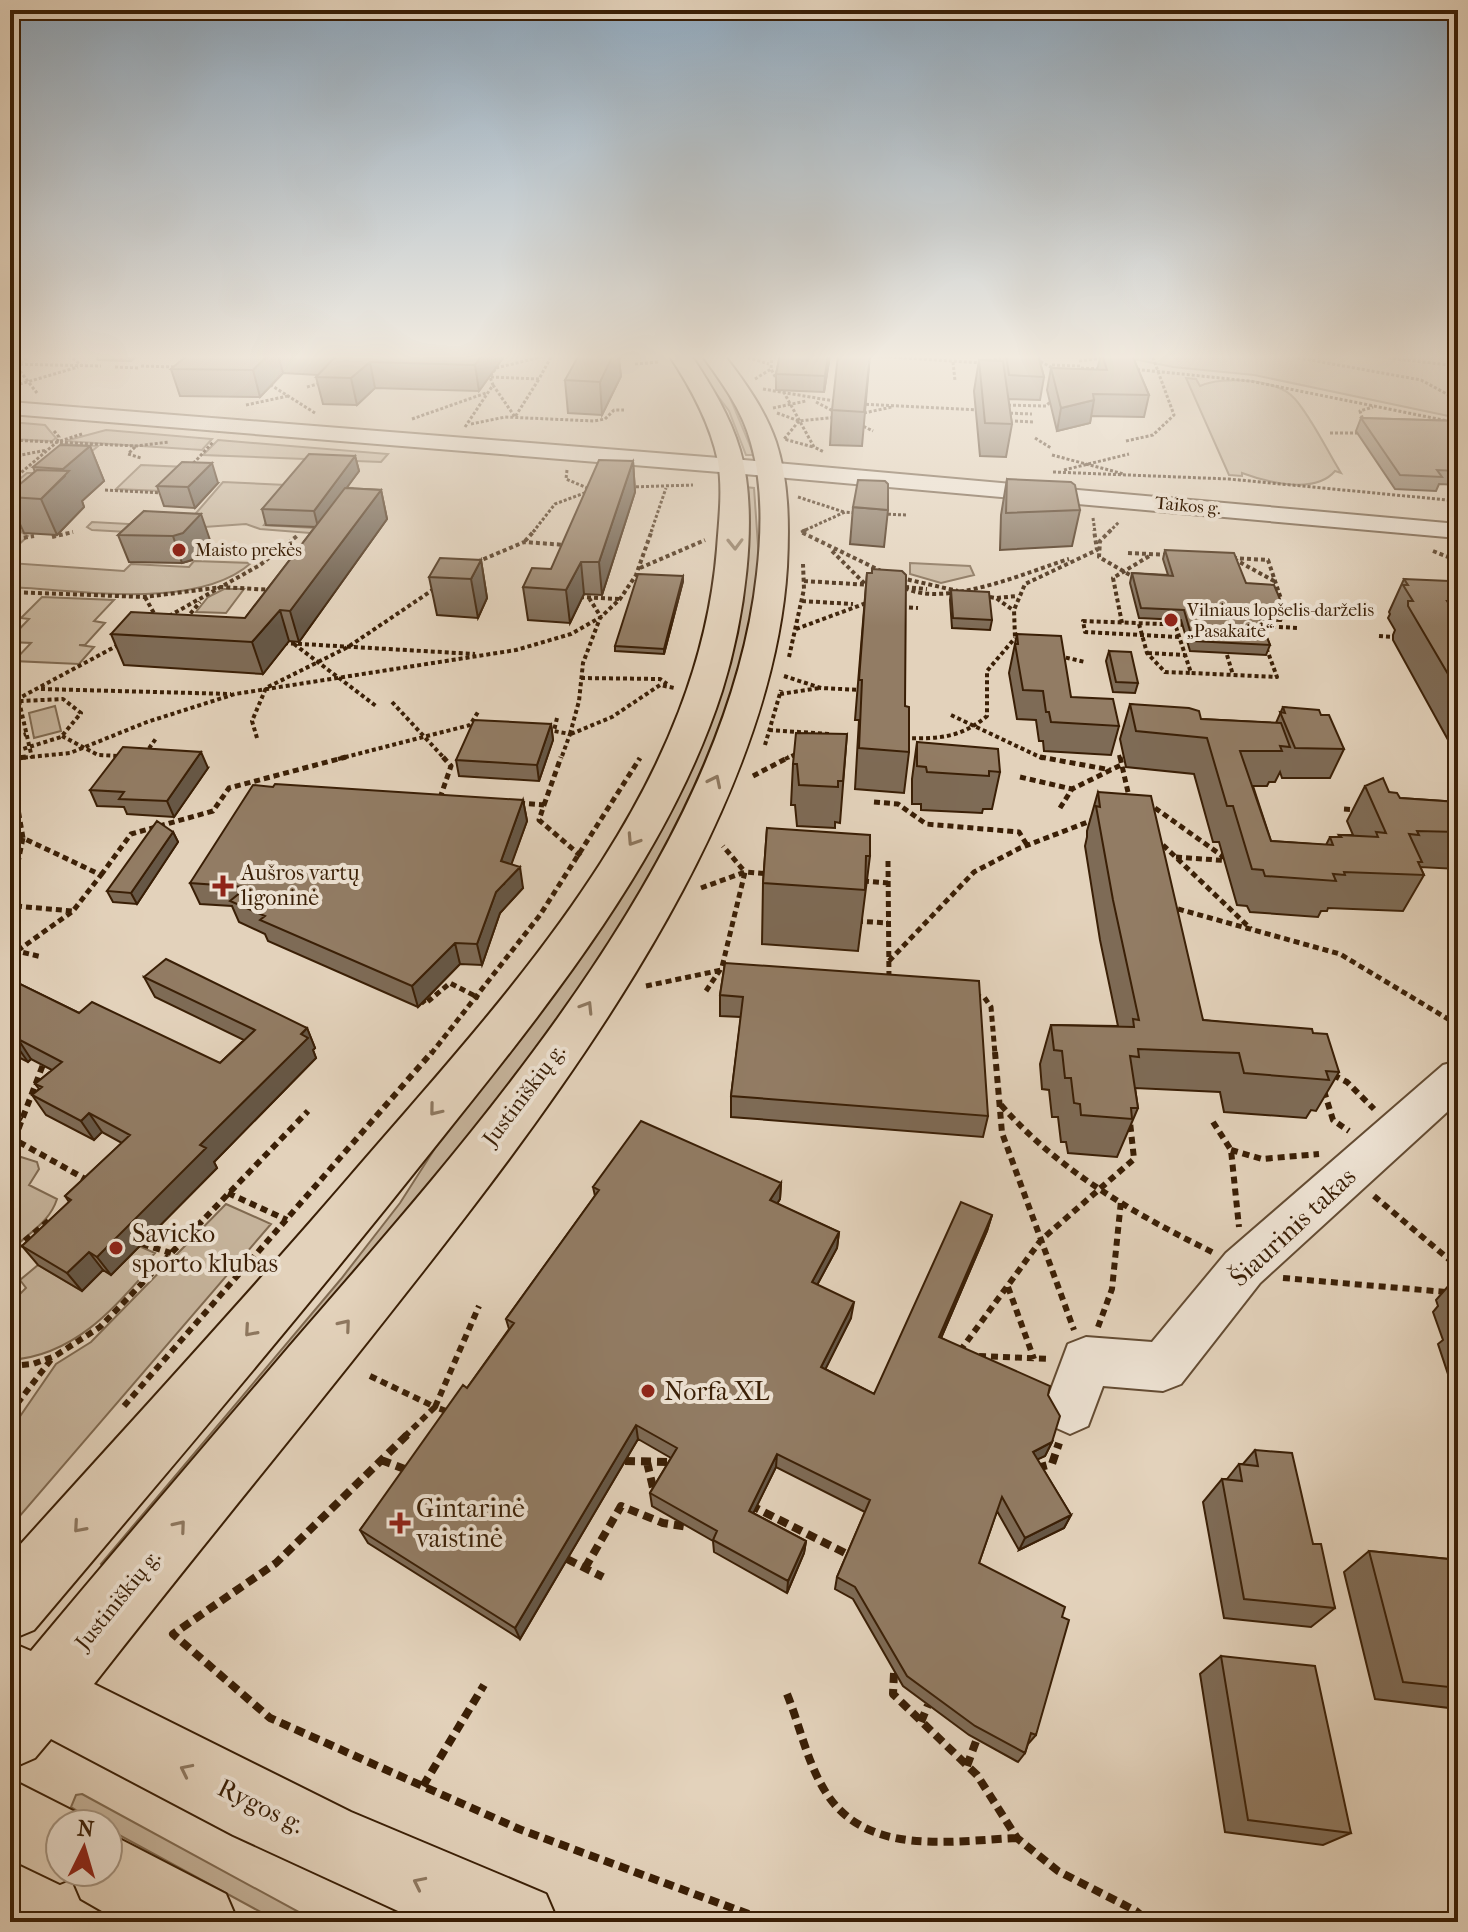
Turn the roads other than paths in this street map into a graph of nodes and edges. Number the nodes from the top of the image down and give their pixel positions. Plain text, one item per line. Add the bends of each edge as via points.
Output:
1 (416, 445) edge
2 (746, 445) edge
3 (768, 445) edge
4 (785, 479) junction
5 (1458, 531) edge
6 (1458, 1077) edge
7 (1070, 1408) road end
8 (10, 1606) edge
9 (20, 1701) edge
10 (10, 1817) edge
11 (44, 1836) edge
12 (124, 1881) edge
13 (198, 1922) edge
14 (518, 1922) edge

1 - 4 street, Taikos g.
2 - 4 main road, Justiniškių g.
3 - 4 main road, Justiniškių g.
4 - 5 street, Taikos g.
4 -> 8 main road, Justiniškių g. via 736,554 729,607 678,755 638,833 561,948 485,1050 319,1251
9 -> 4 main road, Justiniškių g. via 383,1280 571,1031 653,901 723,766 749,697 762,649
6 - 7 street, Šiaurinis takas via 1241,1271 1163,1367 1086,1361
14 -> 9 main road, Rygos g. via 431,1889 104,1730
10 - 11 main road
12 - 13 main road

